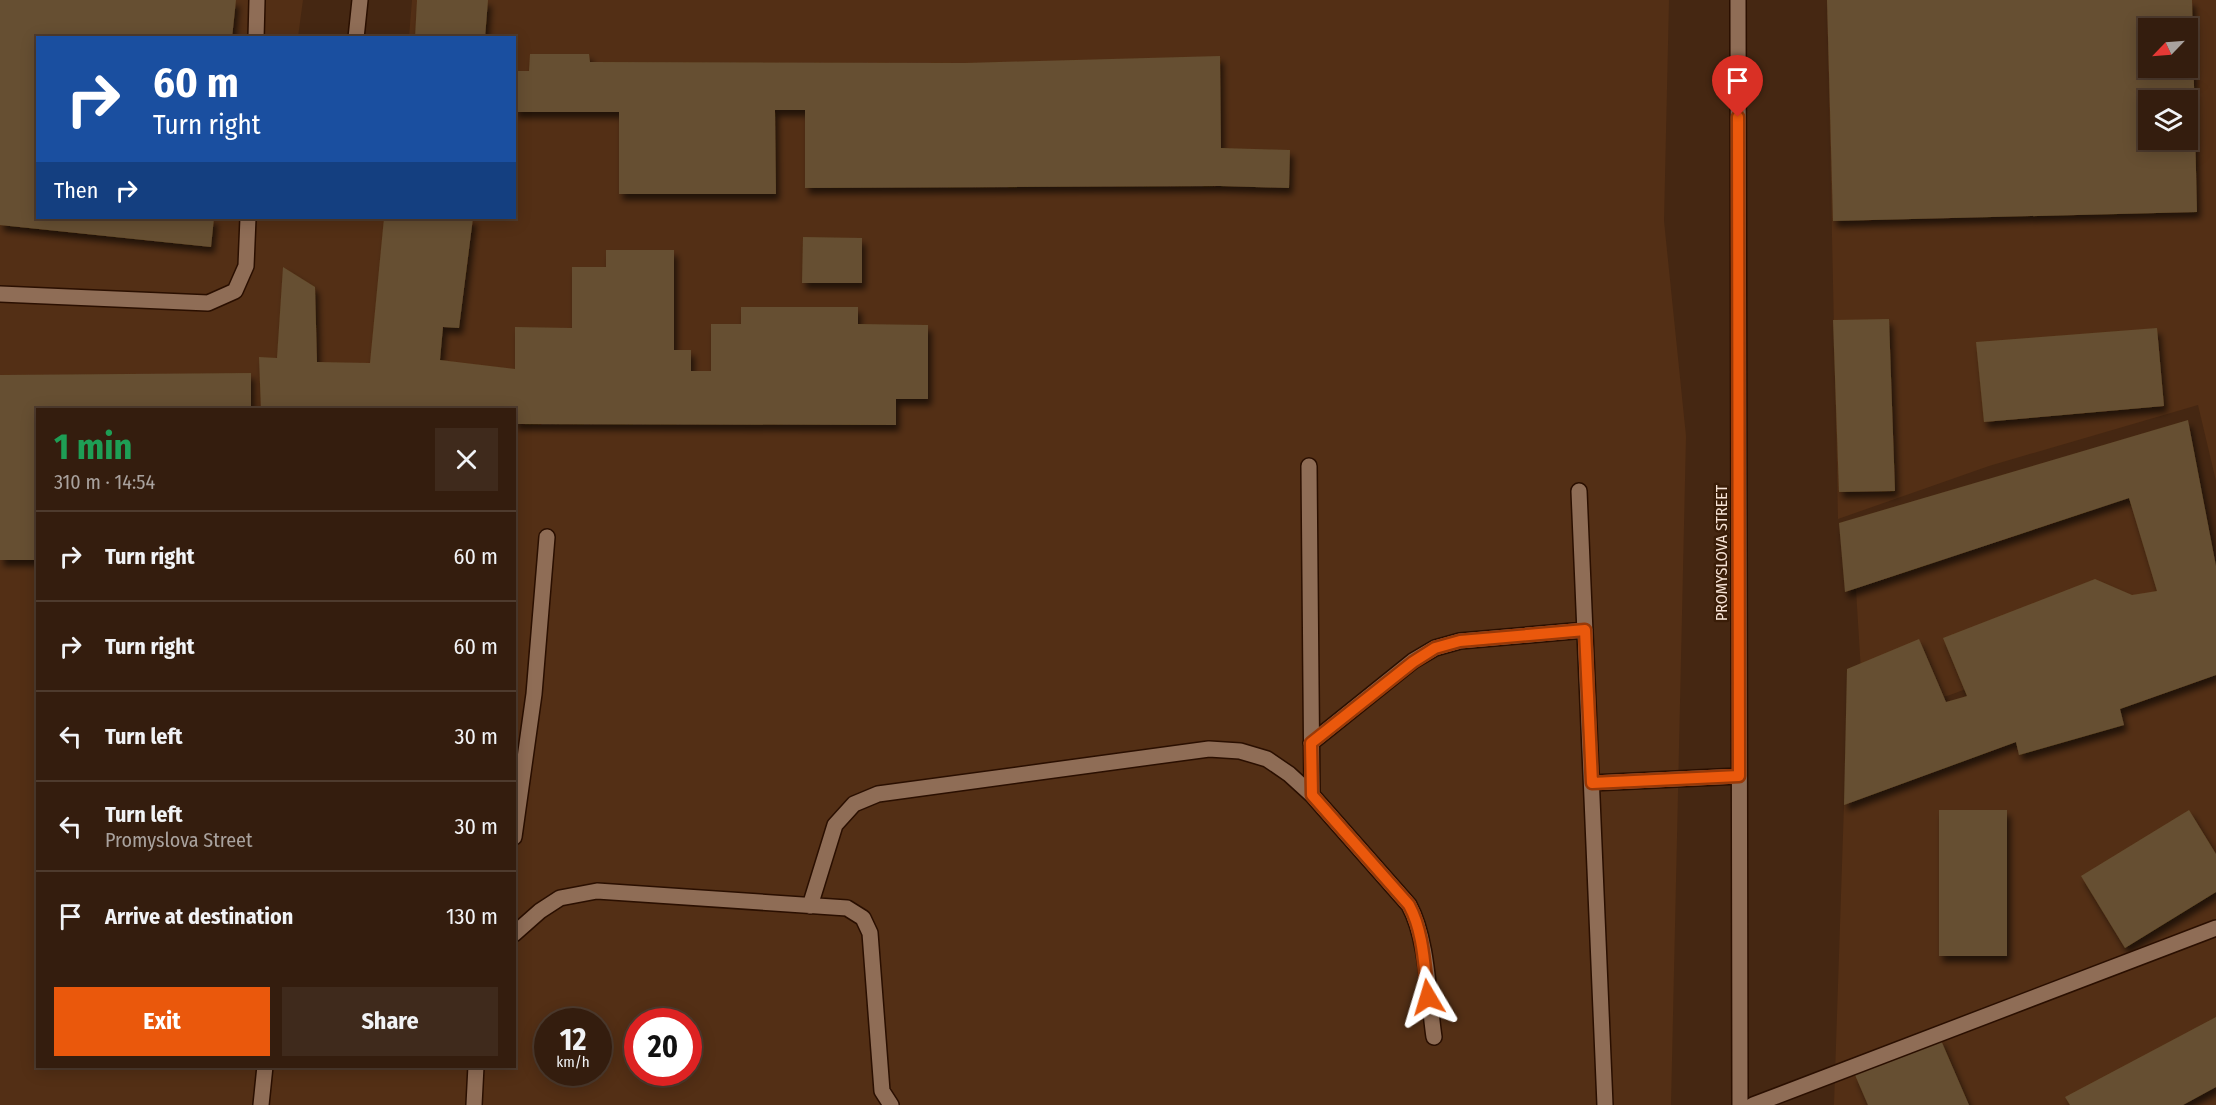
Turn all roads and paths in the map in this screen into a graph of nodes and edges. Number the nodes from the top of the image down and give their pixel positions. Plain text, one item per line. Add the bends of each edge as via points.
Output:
1 (257, 0) edge
2 (360, 0) edge
3 (1738, 0) edge
4 (256, 36) edge
5 (356, 36) edge
6 (248, 219) edge
7 (0, 294) edge
8 (1309, 466) dead end
9 (1579, 491) dead end
10 (547, 537) dead end
11 (1585, 630) junction
12 (1311, 743) junction
13 (1739, 776) junction
14 (1592, 783) junction
15 (1312, 795) junction
16 (516, 823) edge
17 (810, 906) junction
18 (2216, 928) edge
19 (516, 932) edge
20 (1434, 1037) dead end
21 (265, 1068) edge
22 (476, 1068) edge
23 (261, 1105) edge
24 (474, 1105) edge
25 (891, 1105) edge
26 (1605, 1105) edge
27 (1740, 1105) edge
28 (1753, 1105) edge

1 - 4 street
2 - 5 street
3 - 13 street, PROMYSLOVA STREET
6 - 7 street via 246,266 235,291 208,303
8 - 12 street
9 - 11 street
10 - 16 street via 534,694
11 - 12 street via 1460,641 1435,648
11 - 14 street
12 - 15 street
13 - 14 street
13 - 27 street, PROMYSLOVA STREET
14 - 26 street
15 - 17 street via 1268,759 1240,751 1209,749 878,794 854,804 835,825
15 - 20 street via 1409,905 1417,920
17 - 19 street via 597,891 560,898
17 - 25 street via 847,908 863,918 870,933 882,1091
18 - 28 street
21 - 23 street
22 - 24 street

